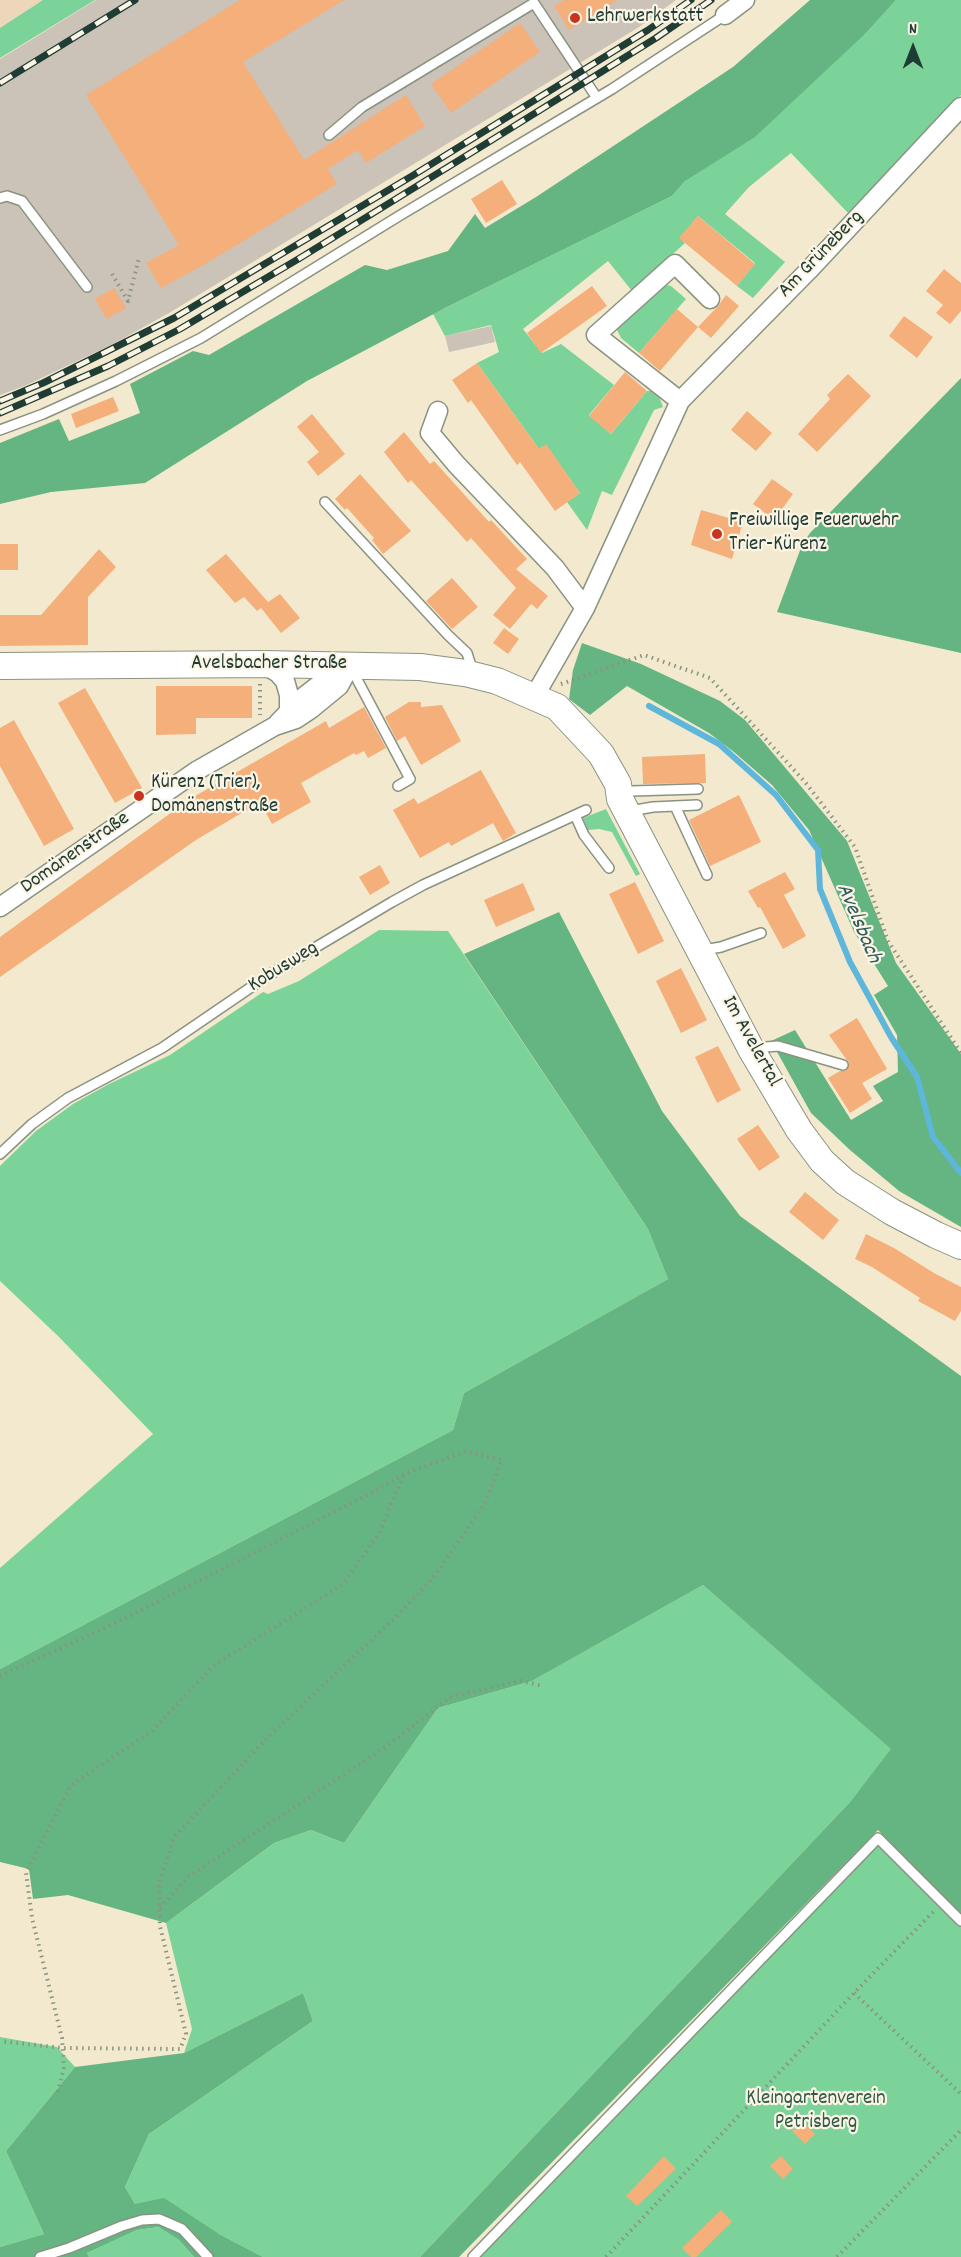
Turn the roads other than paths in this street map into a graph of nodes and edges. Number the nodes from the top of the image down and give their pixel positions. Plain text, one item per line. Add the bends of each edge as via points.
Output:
1 (745, 0) edge
2 (725, 15) joint
3 (597, 98) junction
4 (961, 107) edge
5 (329, 135) dead end
6 (0, 198) edge
7 (87, 287) dead end
8 (710, 299) dead end
9 (680, 401) junction
10 (438, 411) dead end
11 (0, 430) edge
12 (325, 502) dead end
13 (585, 608) junction
14 (0, 666) edge
15 (350, 666) junction
16 (262, 671) junction
17 (474, 674) junction
18 (542, 692) junction
19 (290, 710) junction
20 (272, 721) junction
21 (398, 786) dead end
22 (698, 789) dead end
23 (624, 805) junction
24 (697, 805) dead end
25 (675, 806) junction
26 (586, 810) dead end
27 (575, 815) junction
28 (609, 868) dead end
29 (707, 875) dead end
30 (0, 907) edge
31 (761, 933) dead end
32 (700, 950) junction
33 (751, 1049) junction
34 (843, 1065) dead end
35 (0, 1154) edge
36 (936, 1235) junction
37 (961, 1245) edge
38 (961, 1255) edge
39 (961, 1921) edge
40 (40, 2257) edge
41 (208, 2257) edge
42 (473, 2257) edge

1 - 2 street
2 - 3 lane
3 - 5 lane via 534,3 362,107
3 - 11 lane via 201,338 116,381
4 - 9 street, Am Grüneberg via 808,272
6 - 7 lane via 22,201
8 - 9 street via 675,264 596,335
9 - 13 street, Am Grüneberg
10 - 13 street via 430,433 555,568
12 - 17 lane via 467,653
13 - 18 street, Am Grüneberg
14 - 16 main road, Avelsbacher Straße
15 - 16 main road, Avelsbacher Straße
15 - 17 main road, Avelsbacher Straße via 420,667
15 - 19 street, Domänenstraße via 325,680
15 - 20 street, Domänenstraße via 339,686 296,719
15 - 21 lane via 410,779
16 - 19 street via 278,672 285,681
17 - 18 main road, Avelsbacher Straße
18 - 23 main road, Im Avelertal via 543,714
19 - 20 street, Domänenstraße
20 - 30 street, Domänenstraße
22 - 23 lane via 632,791
23 - 25 lane
23 - 32 main road, Im Avelertal
24 - 25 lane
25 - 29 lane
26 - 27 lane, Kobusweg
27 - 28 lane via 584,835
27 - 35 lane, Kobusweg via 392,902 269,975 162,1048 68,1098
31 - 32 lane
32 - 33 main road, Im Avelertal
33 - 34 lane via 778,1046
33 - 36 main road, Im Avelertal via 822,1161 845,1182
36 - 37 main road, Im Avelertal
36 - 38 main road, Im Avelertal
39 - 42 lane via 878,1838
40 - 41 lane via 142,2220 159,2219 182,2229

